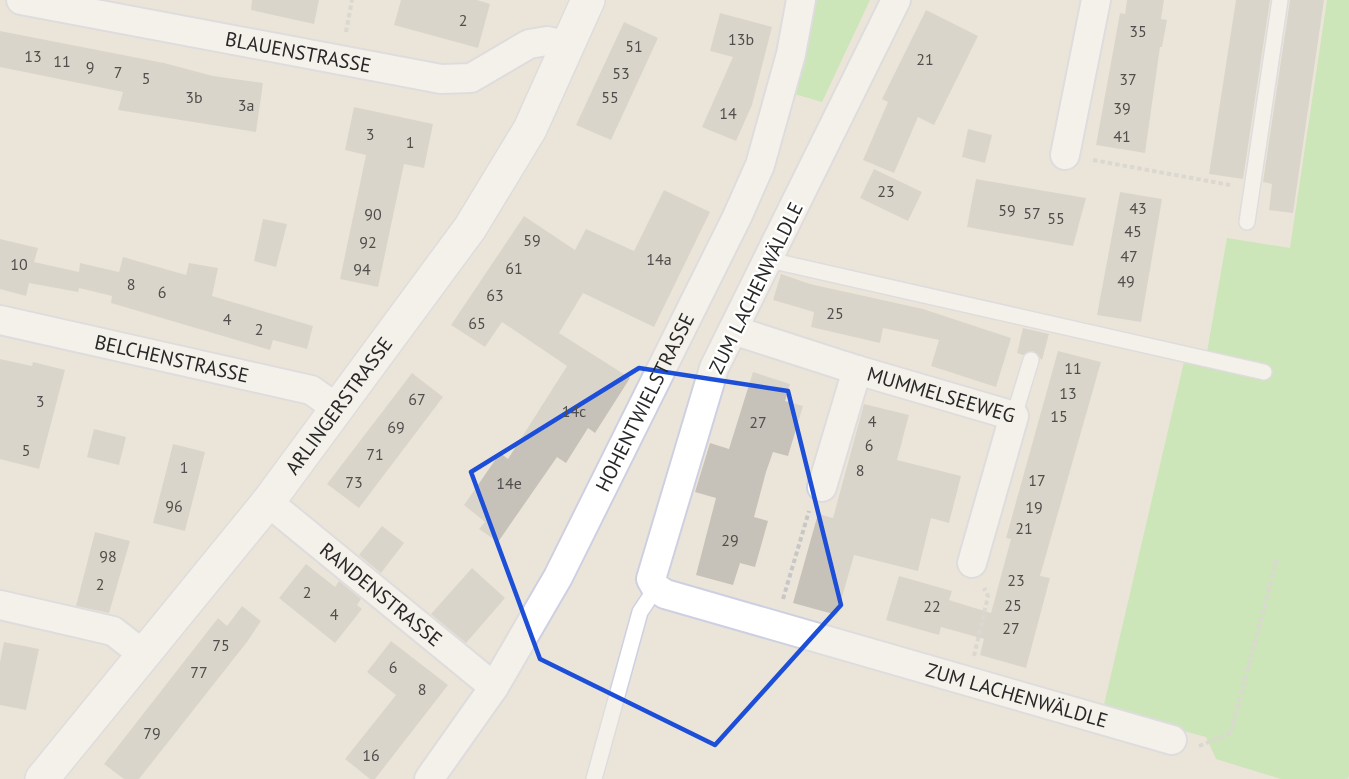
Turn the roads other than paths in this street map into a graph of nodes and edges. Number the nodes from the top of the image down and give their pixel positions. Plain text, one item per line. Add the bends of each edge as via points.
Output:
1 (21, 0) edge
2 (588, 0) edge
3 (801, 0) edge
4 (896, 0) edge
5 (1096, 0) edge
6 (1280, 0) edge
7 (569, 46) junction
8 (1065, 155) road end
9 (1247, 222) dead end
10 (769, 260) junction
11 (0, 320) edge
12 (733, 330) junction
13 (1031, 360) dead end
14 (857, 370) junction
15 (1264, 372) dead end
16 (338, 409) junction
17 (1014, 416) junction
18 (822, 487) road end
19 (268, 502) junction
20 (972, 563) road end
21 (656, 588) junction
22 (0, 605) edge
23 (144, 655) junction
24 (494, 687) junction
25 (1172, 740) road end
26 (42, 779) edge
27 (429, 779) edge
28 (594, 779) edge

1 - 7 street, BLAUENSTRASSE via 441,79 471,78 529,44 547,41
2 - 7 main road, ARLINGERSTRASSE
3 - 24 street, HOHENTWIELSTRASSE via 791,54 760,165 558,577
4 - 10 street, ZUM LACHENWÄLDLE
5 - 8 street
6 - 9 lane
7 - 16 main road, ARLINGERSTRASSE via 530,129 470,228
10 - 12 street, ZUM LACHENWÄLDLE
10 - 15 lane
11 - 16 street, BELCHENSTRASSE via 311,390
12 - 14 street, MUMMELSEEWEG
12 - 21 street, ZUM LACHENWÄLDLE via 714,368 704,401 651,579
13 - 17 lane
14 - 17 street, MUMMELSEEWEG
14 - 18 street, MUMMELSEEWEG
16 - 19 main road, ARLINGERSTRASSE
17 - 20 street, MUMMELSEEWEG
19 - 23 main road, ARLINGERSTRASSE
19 - 24 street, RANDENSTRASSE
21 - 25 street, ZUM LACHENWÄLDLE via 665,594
21 - 28 lane via 640,612
22 - 23 street via 113,631
23 - 26 main road, ARLINGERSTRASSE
24 - 27 street, HOHENTWIELSTRASSE

